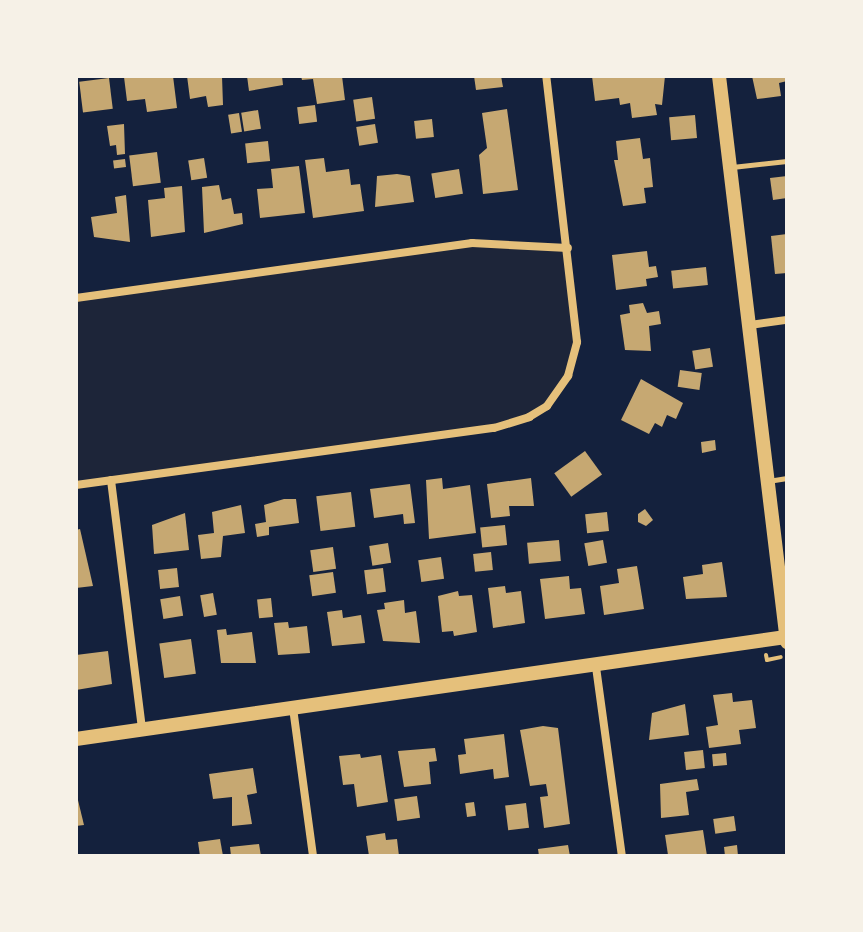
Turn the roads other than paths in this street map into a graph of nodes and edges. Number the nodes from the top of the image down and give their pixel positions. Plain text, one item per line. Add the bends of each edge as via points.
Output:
1 (546, 76) edge
2 (719, 76) edge
3 (787, 161) edge
4 (730, 167) junction
5 (568, 248) junction
6 (76, 298) edge
7 (787, 320) edge
8 (750, 325) junction
9 (787, 478) edge
10 (111, 480) junction
11 (768, 481) junction
12 (76, 485) edge
13 (787, 639) edge
14 (596, 667) junction
15 (293, 708) junction
16 (142, 730) junction
17 (76, 739) edge
18 (313, 856) edge
19 (622, 856) edge

1 - 5 street
2 - 4 street
3 - 4 lane
4 - 8 street
5 - 6 street via 472,243
5 - 10 street via 577,342 559,393 529,417 494,428
7 - 8 street
8 - 11 street
9 - 11 lane
10 - 12 street
10 - 16 street
11 - 13 street
13 - 14 street
14 - 15 street
14 - 19 street
15 - 16 street
15 - 18 street
16 - 17 street

